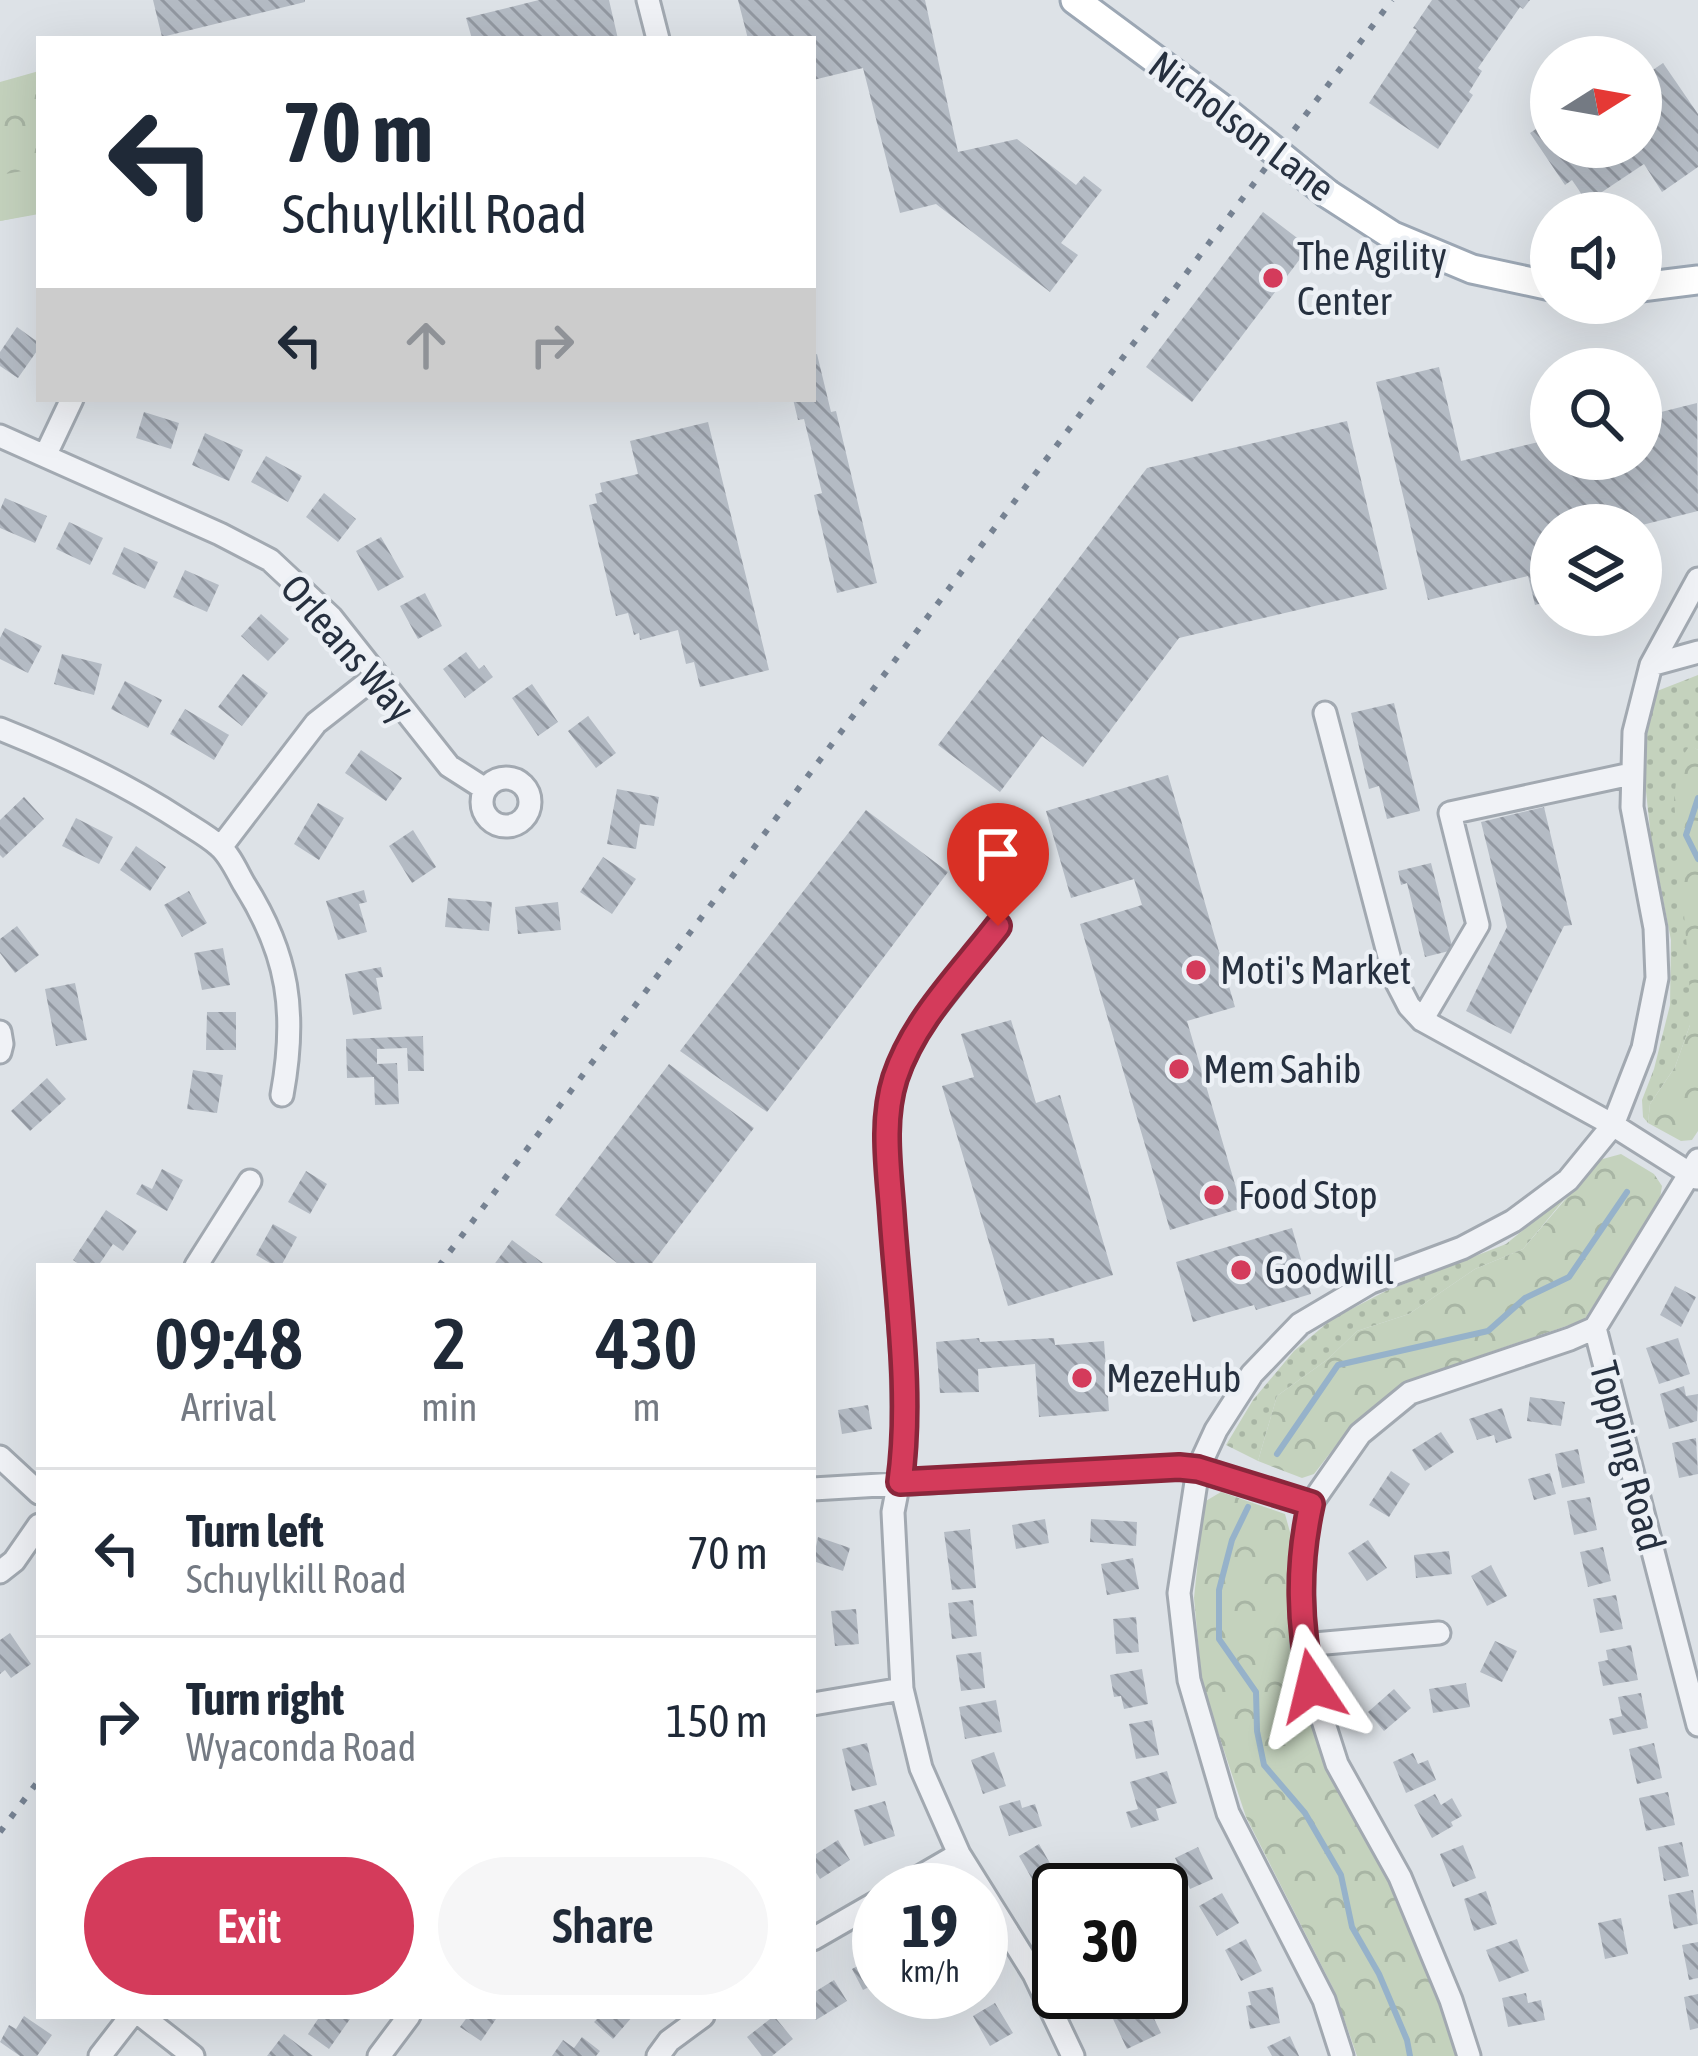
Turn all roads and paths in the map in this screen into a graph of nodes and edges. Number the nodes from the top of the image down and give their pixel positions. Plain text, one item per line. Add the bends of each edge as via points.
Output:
1 (648, 0) edge
2 (1075, 0) edge
3 (657, 36) edge
4 (1698, 280) edge
5 (1530, 281) edge
6 (1662, 284) edge
7 (71, 402) edge
8 (0, 436) edge
9 (45, 456) junction
10 (1698, 579) edge
11 (1698, 652) edge
12 (1651, 665) junction
13 (376, 676) junction
14 (1325, 713) dead end
15 (0, 729) edge
16 (1631, 774) junction
17 (485, 789) dead end
18 (221, 847) junction
19 (998, 926) dead end
20 (1422, 1020) junction
21 (0, 1032) edge
22 (0, 1052) edge
23 (282, 1095) dead end
24 (1613, 1125) junction
25 (1695, 1171) edge
26 (250, 1181) dead end
27 (198, 1263) edge
28 (1595, 1328) junction
29 (0, 1457) edge
30 (1198, 1469) junction
31 (900, 1482) junction
32 (816, 1489) edge
33 (36, 1490) edge
34 (1311, 1504) junction
35 (36, 1529) edge
36 (0, 1572) edge
37 (1439, 1633) dead end
38 (1304, 1645) junction
39 (902, 1690) junction
40 (816, 1704) edge
41 (1698, 1725) edge
42 (959, 1854) junction
43 (944, 1863) edge
44 (852, 1917) edge
45 (816, 1937) edge
46 (129, 2019) edge
47 (146, 2019) edge
48 (407, 2019) edge
49 (699, 2019) edge
50 (100, 2056) edge
51 (193, 2056) edge
52 (379, 2056) edge
53 (658, 2056) edge
54 (1072, 2056) edge
55 (1342, 2056) edge
56 (1468, 2056) edge

1 - 3 street
2 - 5 main road, Nicholson Lane, bridge via 1393,236 1472,269
4 - 6 main road
7 - 9 street
8 - 9 street, Orleans Way
9 - 13 street, Orleans Way via 270,560 331,617
10 - 12 street
11 - 12 street
12 - 16 street
13 - 17 street, Orleans Way via 449,766
13 - 18 street via 316,723
14 - 20 street via 1395,979
15 - 18 street via 134,789
16 - 20 street via 1450,813 1478,926
16 - 24 street via 1657,978 1643,1048
18 - 23 street via 280,956 290,1001
19 - 31 street via 914,1033 886,1122 902,1362
20 - 24 street
21 - 22 street
24 - 25 street
24 - 30 street via 1568,1180 1513,1221 1371,1282 1300,1324 1252,1374
25 - 28 street
26 - 27 street
28 - 34 street via 1410,1393 1360,1434
28 - 41 street, Topping Road
29 - 33 street
30 - 31 street
30 - 34 street
30 - 55 street via 1179,1593 1189,1680 1228,1813 1324,2000
31 - 32 street
31 - 39 street via 892,1512
34 - 38 street via 1300,1576
35 - 36 street
37 - 38 street
38 - 56 street via 1337,1764 1400,1877
39 - 40 street
39 - 42 street via 921,1768
42 - 43 street
42 - 54 street via 1034,1974
44 - 45 street
46 - 50 street
47 - 51 street
48 - 52 street
49 - 53 street

